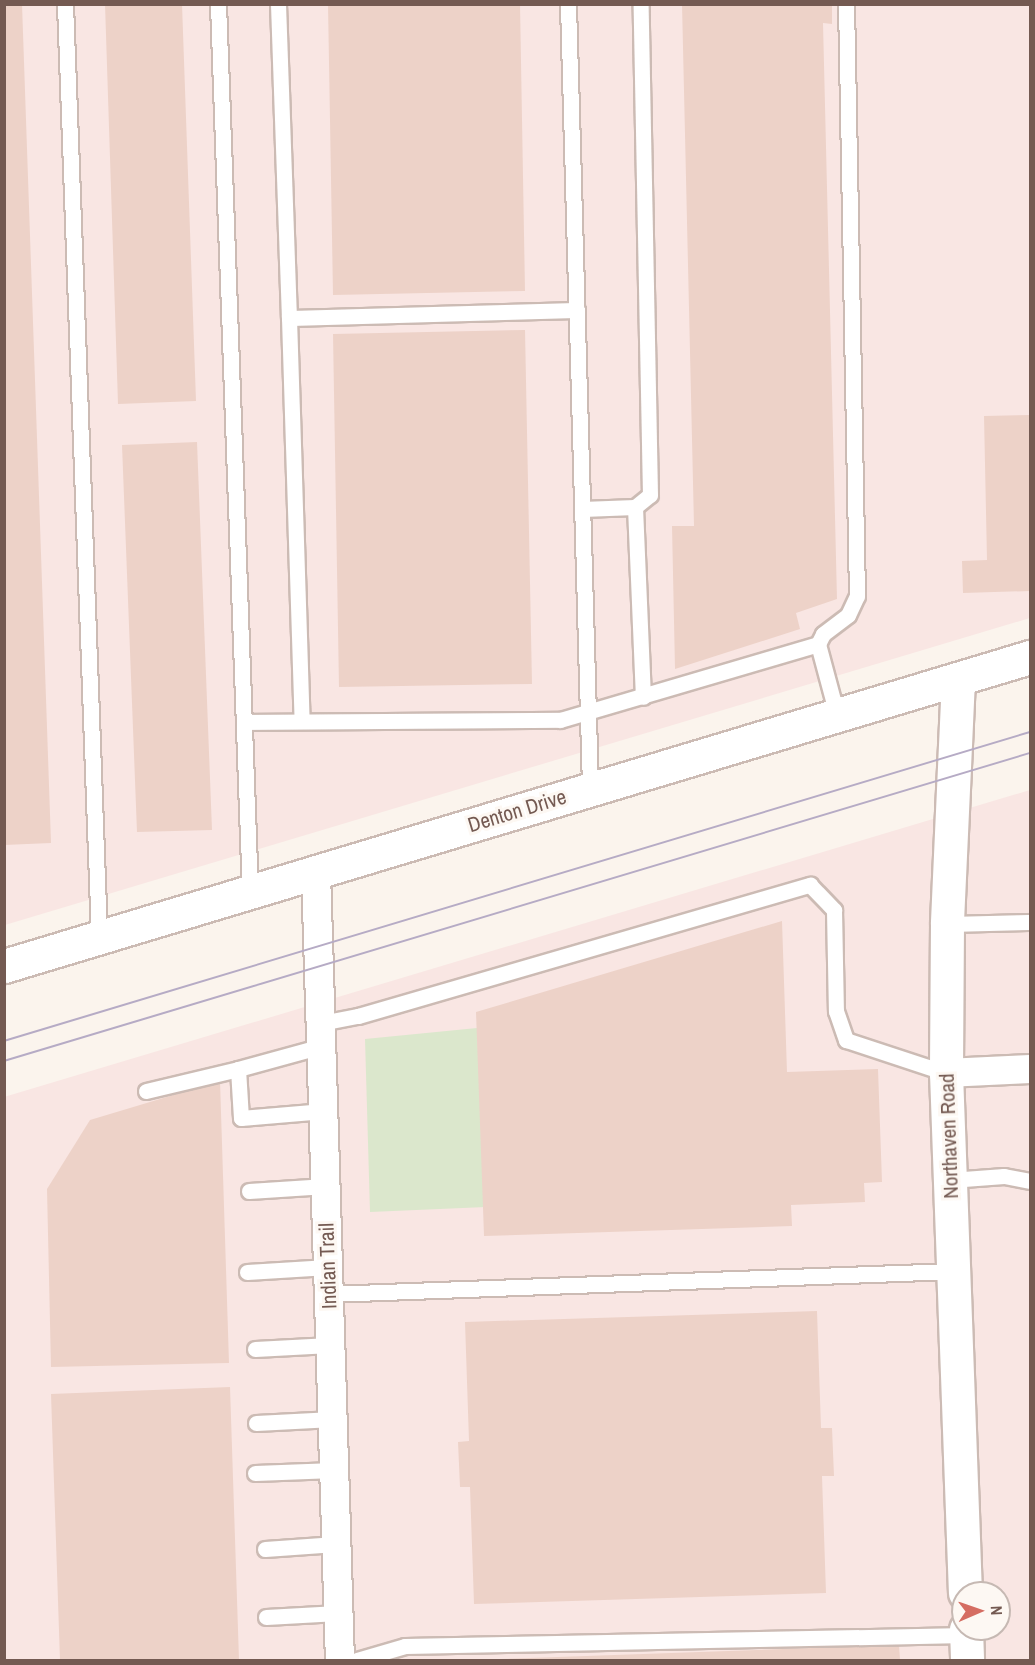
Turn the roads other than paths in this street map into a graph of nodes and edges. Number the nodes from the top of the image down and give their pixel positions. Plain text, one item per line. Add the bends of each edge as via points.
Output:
1 (65, 4) edge
2 (218, 4) edge
3 (278, 4) edge
4 (568, 4) edge
5 (641, 4) edge
6 (846, 4) edge
7 (577, 310) junction
8 (289, 318) junction
9 (635, 507) junction
10 (582, 509) junction
11 (818, 644) junction
12 (1030, 657) edge
13 (958, 679) junction
14 (643, 697) junction
15 (587, 715) junction
16 (837, 715) junction
17 (302, 721) junction
18 (245, 722) junction
19 (590, 789) junction
20 (316, 872) junction
21 (250, 892) junction
22 (1030, 922) edge
23 (947, 924) junction
24 (99, 937) junction
25 (10, 964) edge
26 (321, 1034) junction
27 (238, 1069) junction
28 (1030, 1070) edge
29 (946, 1073) junction
30 (146, 1091) dead end
31 (324, 1111) junction
32 (950, 1180) junction
33 (1030, 1181) edge
34 (326, 1186) junction
35 (249, 1191) dead end
36 (953, 1271) junction
37 (247, 1272) dead end
38 (329, 1281) junction
39 (330, 1345) junction
40 (255, 1349) dead end
41 (333, 1419) junction
42 (256, 1423) dead end
43 (334, 1470) junction
44 (255, 1473) dead end
45 (336, 1544) junction
46 (265, 1549) dead end
47 (965, 1581) edge
48 (338, 1613) junction
49 (266, 1617) dead end
50 (966, 1642) edge
51 (340, 1660) edge
52 (357, 1660) edge

1 - 24 lane
2 - 18 lane
3 - 8 lane
4 - 7 lane
5 - 9 lane via 650,495
6 - 11 lane via 857,596 848,615 823,634
7 - 8 lane
7 - 10 lane
8 - 17 lane
9 - 10 lane
9 - 14 lane
10 - 15 lane
11 - 14 lane
11 - 16 lane
12 - 13 street, Denton Drive
13 - 16 street, Denton Drive
13 - 23 street, Northaven Road
14 - 15 lane
15 - 17 lane via 560,720
15 - 19 lane
16 - 19 street, Denton Drive
17 - 18 lane
18 - 21 lane
19 - 20 street, Denton Drive
20 - 21 street, Denton Drive
20 - 26 street, Indian Trail
21 - 24 street, Denton Drive
22 - 23 lane
23 - 29 street, Northaven Road
24 - 25 street, Denton Drive
26 - 27 lane
26 - 29 lane via 358,1016 810,885 834,910 836,1011 846,1040
26 - 31 street, Indian Trail
27 - 30 lane
27 - 31 lane via 241,1118
28 - 29 street
29 - 32 street, Northaven Road
31 - 34 street, Indian Trail
32 - 33 lane via 1004,1176
32 - 36 street, Northaven Road
34 - 35 lane
34 - 38 street, Indian Trail
36 - 38 lane
36 - 47 street, Northaven Road
37 - 38 lane
38 - 39 street, Indian Trail
39 - 40 lane
39 - 41 street, Indian Trail
41 - 42 lane
41 - 43 street, Indian Trail
43 - 44 lane
43 - 45 street, Indian Trail
45 - 46 lane
45 - 48 street, Indian Trail
48 - 49 lane
48 - 51 street, Indian Trail
50 - 52 lane via 405,1646

